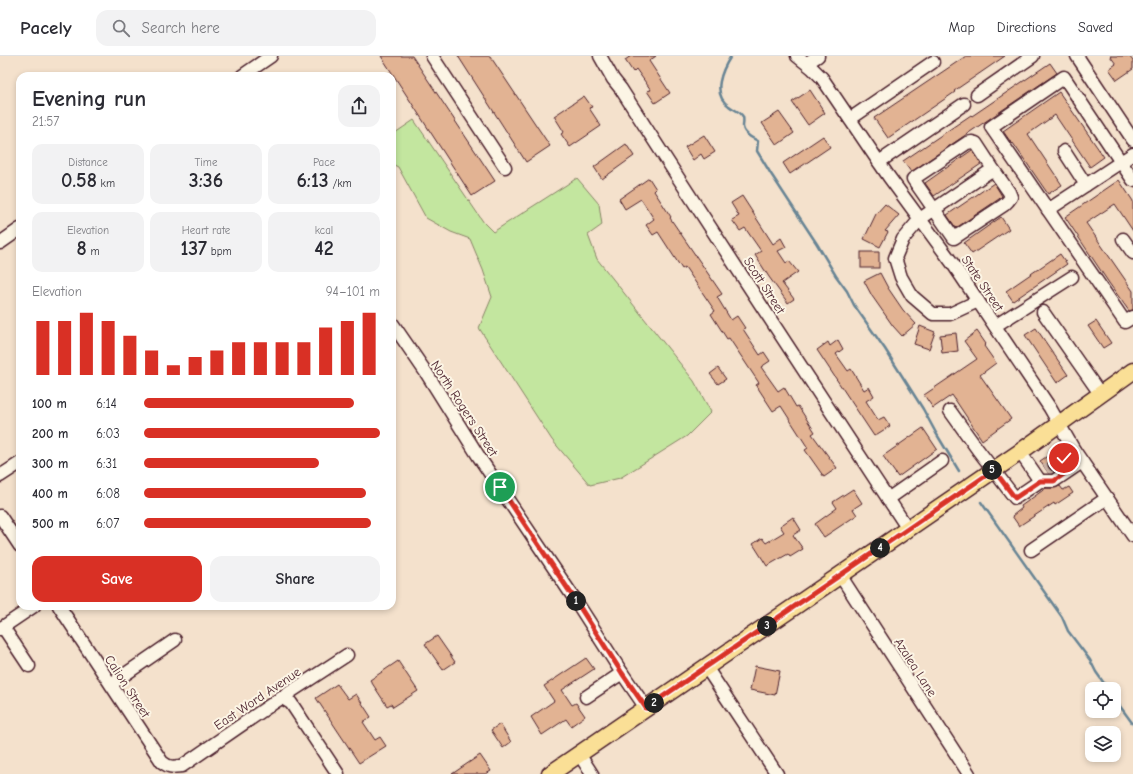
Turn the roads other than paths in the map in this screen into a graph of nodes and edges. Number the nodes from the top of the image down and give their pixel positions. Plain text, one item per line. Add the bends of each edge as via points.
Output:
1 (271, 56) edge
2 (432, 56) edge
3 (600, 56) edge
4 (797, 56) edge
5 (818, 56) edge
6 (1033, 56) edge
7 (1077, 56) edge
8 (934, 62) dead end
9 (807, 63) junction
10 (248, 72) edge
11 (977, 95) dead end
12 (964, 104) dead end
13 (850, 119) junction
14 (1133, 140) edge
15 (1064, 151) dead end
16 (1133, 154) edge
17 (879, 162) junction
18 (1121, 162) junction
19 (505, 167) dead end
20 (993, 169) junction
21 (1133, 180) edge
22 (1086, 185) junction
23 (934, 210) junction
24 (1048, 210) junction
25 (920, 219) junction
26 (16, 232) edge
27 (1123, 239) dead end
28 (0, 243) edge
29 (1133, 253) edge
30 (1072, 277) dead end
31 (978, 301) junction
32 (1043, 312) dead end
33 (1133, 317) edge
34 (995, 326) junction
35 (396, 329) edge
36 (1133, 371) edge
37 (1101, 395) junction
38 (950, 411) dead end
39 (1060, 424) junction
40 (1074, 450) junction
41 (1020, 452) junction
42 (942, 461) dead end
43 (1082, 462) junction
44 (16, 466) edge
45 (1071, 469) junction
46 (994, 470) junction
47 (1048, 470) junction
48 (0, 476) edge
49 (1107, 498) junction
50 (888, 499) junction
51 (0, 516) edge
52 (908, 529) junction
53 (1133, 536) edge
54 (16, 540) edge
55 (1031, 550) dead end
56 (840, 575) junction
57 (28, 610) edge
58 (62, 610) edge
59 (1, 628) edge
60 (175, 640) dead end
61 (347, 654) dead end
62 (29, 666) dead end
63 (706, 667) junction
64 (622, 673) junction
65 (111, 684) junction
66 (281, 697) junction
67 (586, 697) dead end
68 (646, 708) junction
69 (579, 754) junction
70 (182, 765) joint
71 (338, 774) edge
72 (550, 774) edge
73 (592, 774) edge
74 (777, 774) edge
75 (969, 774) edge

1 - 10 street
2 - 19 street
3 - 50 street, Scott Street
4 - 9 street, State Street
5 - 9 street
6 - 11 street
7 - 14 street
8 - 13 street
9 - 13 street, State Street via 822,78
12 - 17 street
13 - 17 street, State Street
15 - 22 street
16 - 18 street
17 - 25 street, State Street
18 - 21 street
18 - 22 street
18 - 24 street via 1064,77 991,127
20 - 23 street
20 - 23 street via 1010,192 1011,197 1004,205 954,238
20 - 23 street via 976,143 972,142 913,179
22 - 24 street
23 - 25 street
24 - 33 street via 1125,322
25 - 31 street, State Street
25 - 31 street via 903,239 895,258 901,277 912,296 933,314 950,314
26 - 28 street
27 - 29 street
30 - 34 street
31 - 34 street, State Street
32 - 37 street
34 - 39 street, State Street
35 - 64 street, North Rogers Street
36 - 37 main road
37 - 39 main road
38 - 46 street
39 - 40 street, State Street
39 - 41 main road
40 - 43 street, State Street
40 - 47 street
41 - 46 main road
41 - 47 street
42 - 50 street
43 - 45 street
43 - 49 street, State Street
44 - 48 street
45 - 47 street
45 - 47 street via 1054,481
46 - 47 street via 1015,498
46 - 52 main road
49 - 53 street, State Street
49 - 55 street
50 - 52 street, Scott Street
51 - 54 street
52 - 56 main road
56 - 63 main road
56 - 75 street, Azalea Lane
57 - 59 street
58 - 65 street, Calion Street
59 - 62 street
60 - 65 street
61 - 66 street, East Word Avenue
63 - 68 main road
63 - 74 street
64 - 67 street
64 - 68 street, North Rogers Street
65 - 70 street, Calion Street via 162,762 173,767
66 - 70 street, East Word Avenue
66 - 71 street via 291,703
68 - 69 main road
69 - 72 main road
69 - 73 street

